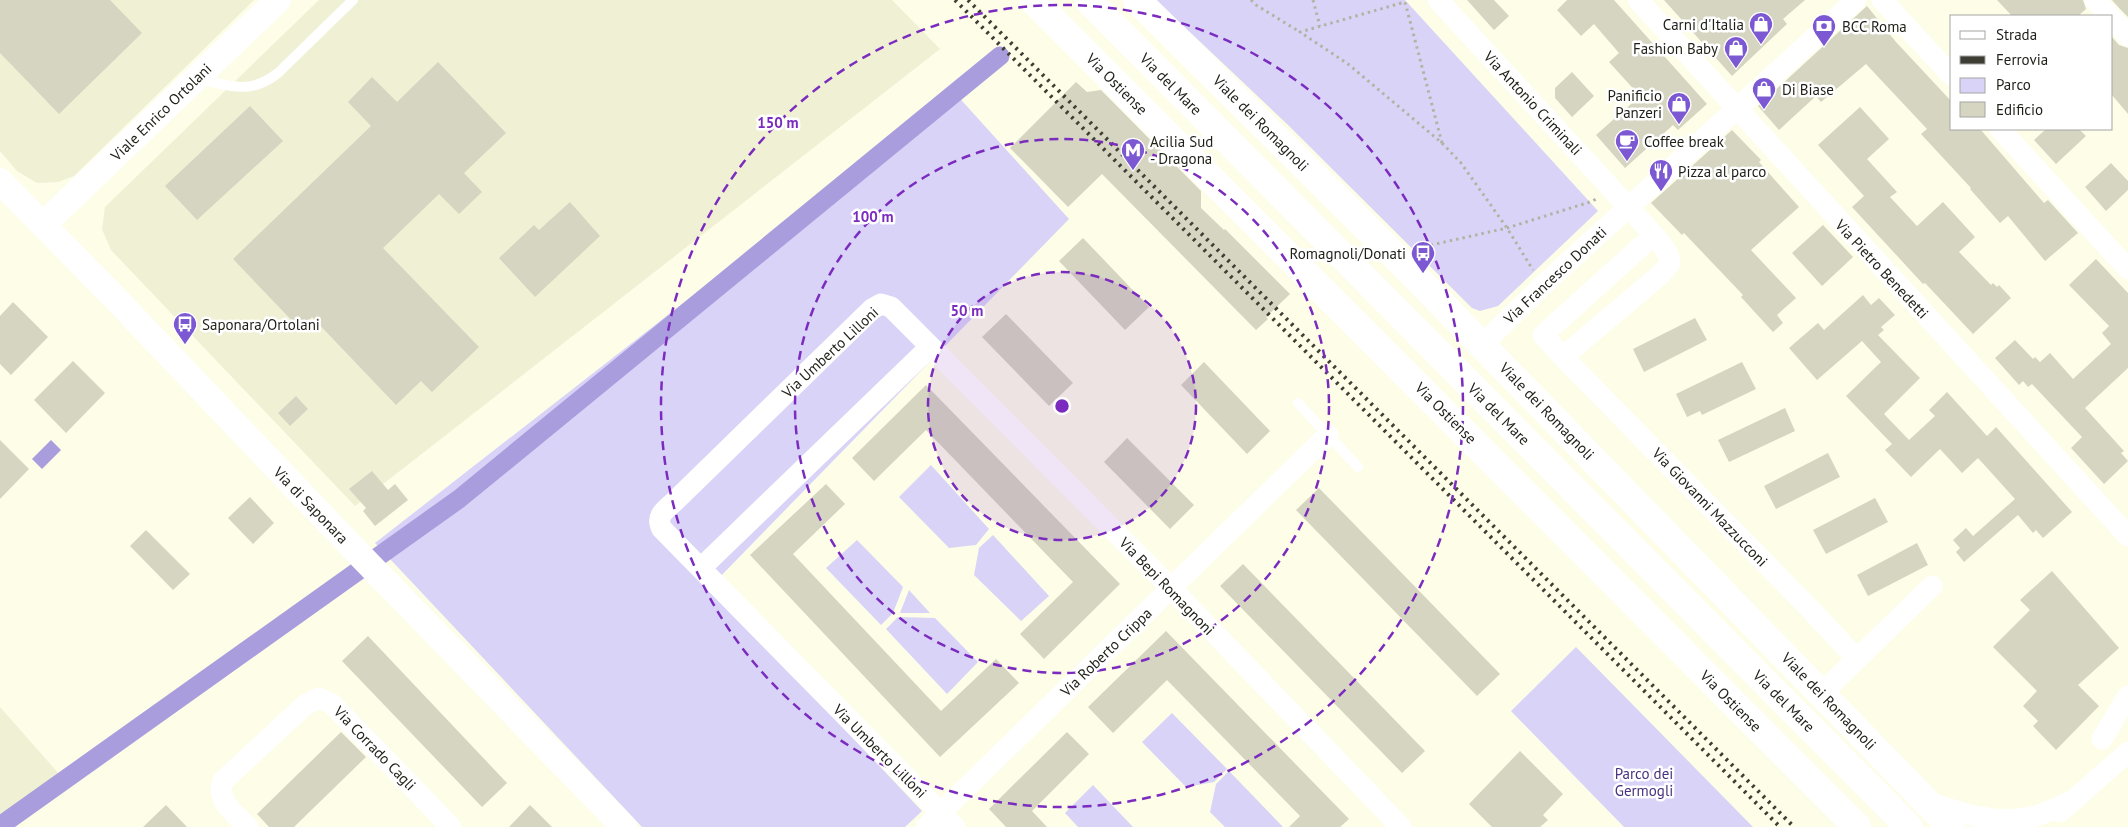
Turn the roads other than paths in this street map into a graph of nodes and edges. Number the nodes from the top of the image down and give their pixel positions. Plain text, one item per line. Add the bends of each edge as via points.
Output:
1 (278, 0) edge
2 (353, 0) edge
3 (1033, 0) edge
4 (1088, 0) edge
5 (1137, 0) edge
6 (1438, 0) edge
7 (1638, 0) edge
8 (1856, 0) edge
9 (1882, 0) edge
10 (2096, 0) edge
11 (2109, 15) edge
12 (2113, 19) edge
13 (2128, 36) edge
14 (1950, 74) edge
15 (196, 79) junction
16 (1737, 109) junction
17 (2001, 130) edge
18 (3, 189) edge
19 (1628, 207) junction
20 (43, 225) junction
21 (1654, 235) junction
22 (2128, 269) edge
23 (1482, 344) junction
24 (930, 347) junction
25 (1563, 357) junction
26 (1298, 403) dead end
27 (1328, 435) junction
28 (1358, 468) dead end
29 (2128, 536) edge
30 (701, 568) junction
31 (1932, 586) dead end
32 (1171, 588) junction
33 (1857, 659) junction
34 (1821, 694) junction
35 (2128, 696) edge
36 (2102, 739) dead end
37 (2128, 752) edge
38 (1924, 800) junction
39 (2070, 802) junction
40 (940, 822) edge
41 (1395, 825) edge
42 (248, 827) edge
43 (451, 827) edge
44 (624, 827) edge
45 (1857, 827) edge
46 (1909, 827) edge
47 (1951, 827) edge
48 (2046, 827) edge

1 - 15 street, Viale Enrico Ortolani
2 - 15 lane via 264,83 242,88
3 - 45 main road, Via Ostiense
4 - 46 main road, Via del Mare
5 - 23 main road, Viale dei Romagnoli
6 - 19 street, Via Antonio Criminali
7 - 16 street, Via Pietro Benedetti
8 - 16 street, Via Francesco Donati
9 - 14 street
10 - 11 street
12 - 13 street
15 - 20 street, Viale Enrico Ortolani
16 - 19 street, Via Francesco Donati
16 - 29 street, Via Pietro Benedetti
17 - 22 street
18 - 20 street, Via di Saponara
19 - 21 street
19 - 23 street, Via Francesco Donati
20 - 44 street, Via di Saponara
21 - 25 street via 1669,257 1670,263 1665,271
21 - 25 street via 1543,335
23 - 34 main road, Viale dei Romagnoli
24 - 30 street
24 - 30 street, Via Umberto Lilloni via 891,307 881,304 872,309 661,515 662,529
24 - 32 street, Via Bepi Romagnoni
25 - 33 street, Via Giovanni Mazzucconi
26 - 27 lane
27 - 28 lane
27 - 32 street, Via Roberto Crippa
30 - 40 street, Via Umberto Lilloni
31 - 33 street
32 - 40 street, Via Roberto Crippa
32 - 41 street, Via Bepi Romagnoni
33 - 34 street
34 - 38 main road, Viale dei Romagnoli
35 - 36 street
37 - 39 street
38 - 39 street via 1976,817 2001,820 2037,816
38 - 47 main road, Viale dei Romagnoli
39 - 48 street
42 - 43 street, Via Corrado Cagli via 224,802 223,781 305,705 319,698 332,704

